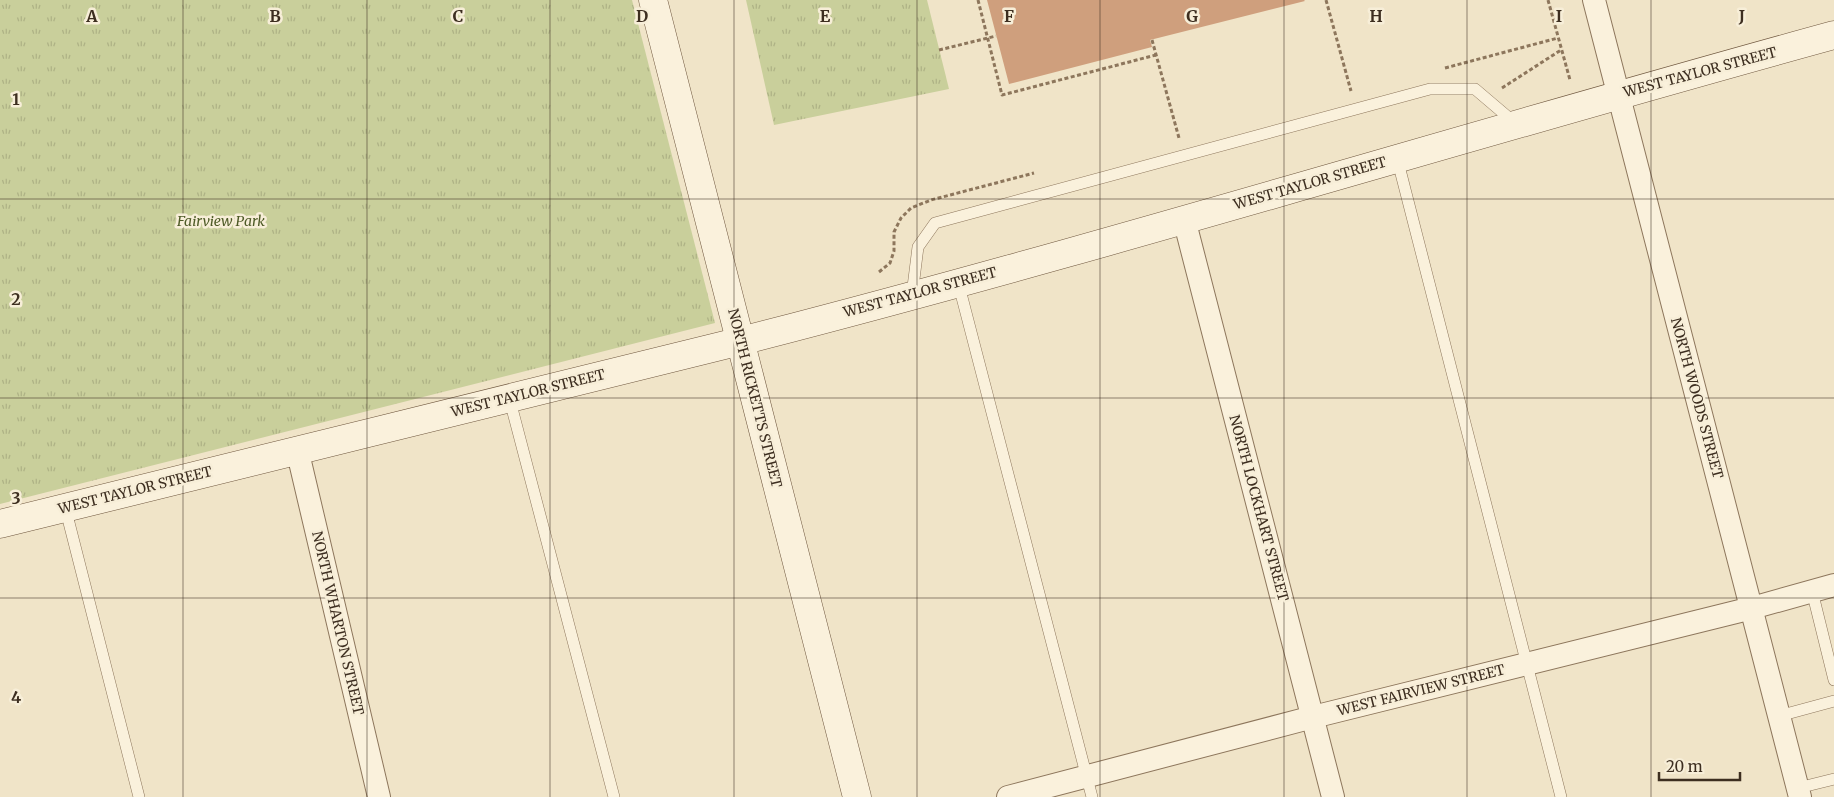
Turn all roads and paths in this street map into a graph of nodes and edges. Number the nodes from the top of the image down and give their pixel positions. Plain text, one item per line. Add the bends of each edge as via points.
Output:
1 (653, 0) edge
2 (978, 0) edge
3 (1326, 0) edge
4 (1548, 0) edge
5 (1594, 0) edge
6 (996, 36) dead end
7 (1834, 36) edge
8 (988, 38) junction
9 (1152, 40) dead end
10 (939, 50) dead end
11 (1561, 50) junction
12 (1156, 55) junction
13 (1618, 94) junction
14 (1486, 99) junction
15 (1584, 104) junction
16 (1355, 109) junction
17 (1516, 124) junction
18 (1183, 156) junction
19 (1397, 158) junction
20 (1184, 219) junction
21 (958, 282) junction
22 (912, 295) junction
23 (741, 341) junction
24 (509, 397) junction
25 (297, 449) junction
26 (65, 507) junction
27 (0, 524) edge
28 (1834, 585) edge
29 (1812, 591) junction
30 (1752, 608) junction
31 (1527, 664) junction
32 (1834, 680) edge
33 (1834, 701) edge
34 (1780, 716) junction
35 (1314, 717) junction
36 (1834, 779) edge
37 (1089, 787) edge
38 (1799, 792) edge
39 (139, 797) edge
40 (379, 797) edge
41 (614, 797) edge
42 (857, 797) edge
43 (1008, 797) edge
44 (1333, 797) edge
45 (1561, 797) edge

1 - 23 main road, NORTH RICKETTS STREET
2 - 8 path
3 - 16 path
4 - 11 path
5 - 13 street, NORTH WOODS STREET
6 - 8 path
7 - 13 main road, WEST TAYLOR STREET
8 - 10 path
8 - 12 path via 1002,95
9 - 12 path
11 - 14 path
11 - 15 path via 1568,76
12 - 18 path
13 - 15 main road, WEST TAYLOR STREET
13 - 30 street, NORTH WOODS STREET
14 - 16 lane via 1475,89 1430,89
14 - 17 lane
15 - 17 main road, WEST TAYLOR STREET
16 - 18 lane
17 - 19 main road, WEST TAYLOR STREET
18 - 22 lane via 934,223 918,247
19 - 20 main road, WEST TAYLOR STREET
19 - 31 lane
20 - 21 main road, WEST TAYLOR STREET
20 - 35 street, NORTH LOCKHART STREET
21 - 22 main road, WEST TAYLOR STREET
21 - 37 lane
22 - 23 main road, WEST TAYLOR STREET
23 - 24 main road, WEST TAYLOR STREET
23 - 42 main road, NORTH RICKETTS STREET
24 - 25 main road, WEST TAYLOR STREET
24 - 41 lane
25 - 26 main road, WEST TAYLOR STREET
25 - 40 street, NORTH WHARTON STREET
26 - 27 main road, WEST TAYLOR STREET
26 - 39 lane
28 - 29 street, WEST FAIRVIEW STREET
29 - 30 street, WEST FAIRVIEW STREET
29 - 32 lane
30 - 31 street, WEST FAIRVIEW STREET
30 - 34 street, NORTH WOODS STREET
31 - 35 street, WEST FAIRVIEW STREET
31 - 45 lane
33 - 34 lane
34 - 38 street, NORTH WOODS STREET
35 - 37 street, WEST FAIRVIEW STREET
35 - 44 street, NORTH LOCKHART STREET
36 - 38 lane
37 - 43 street, WEST FAIRVIEW STREET

